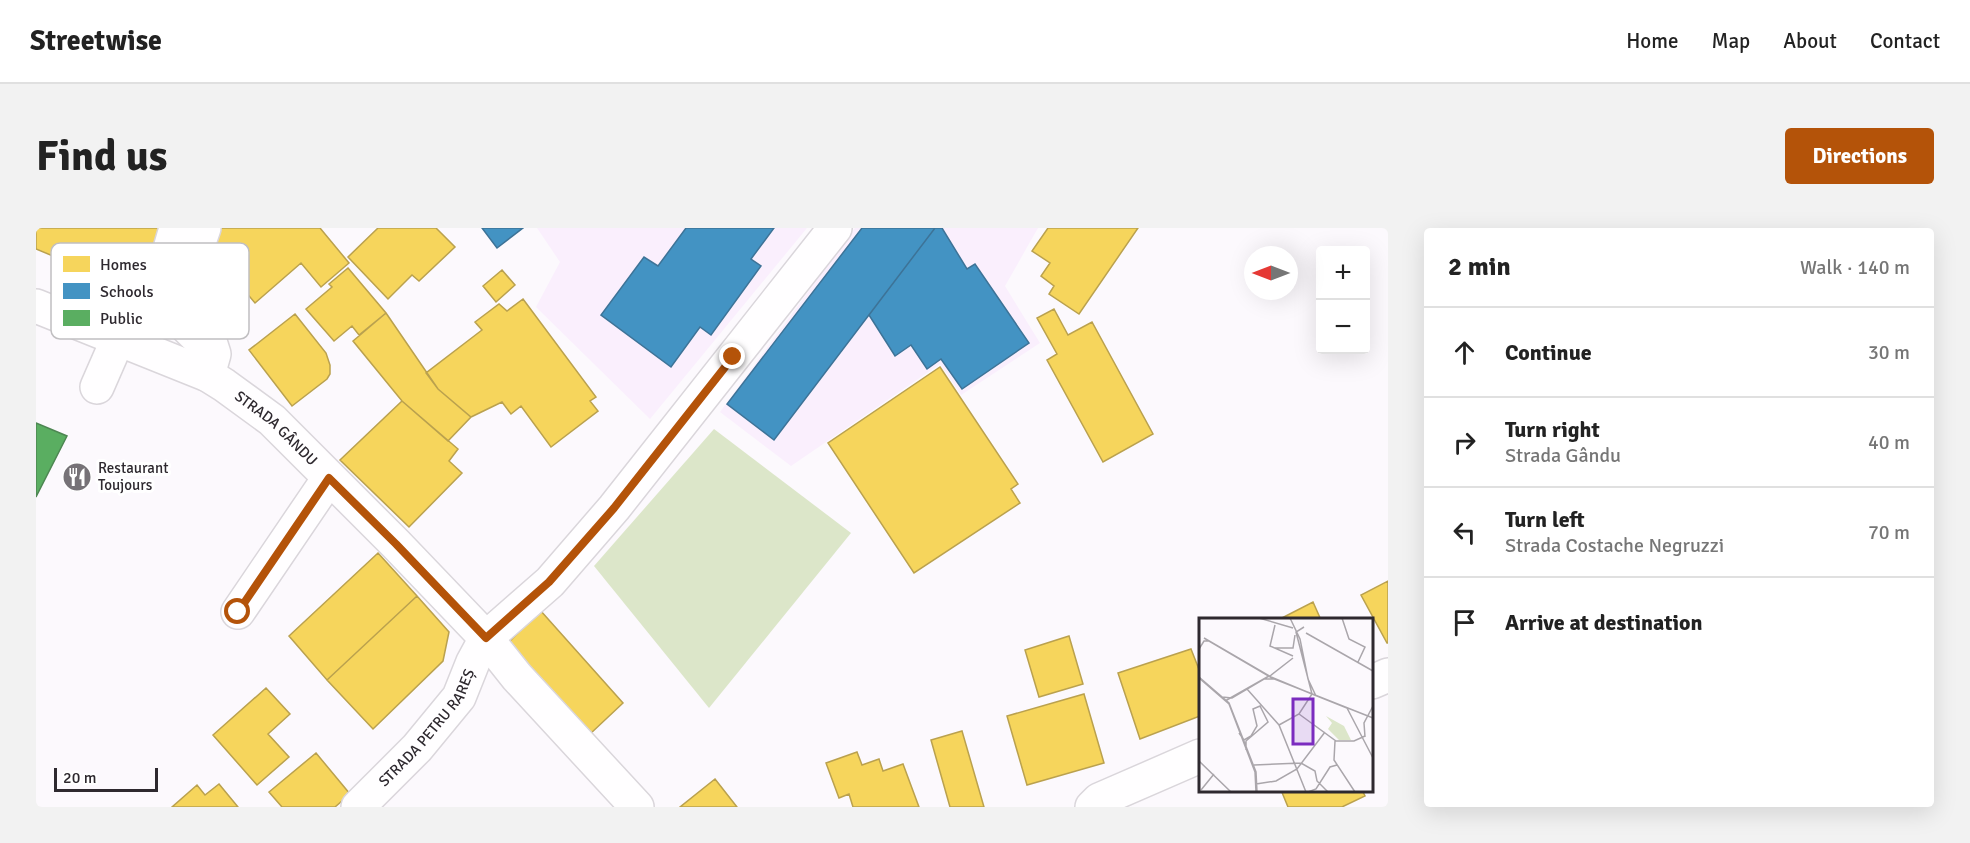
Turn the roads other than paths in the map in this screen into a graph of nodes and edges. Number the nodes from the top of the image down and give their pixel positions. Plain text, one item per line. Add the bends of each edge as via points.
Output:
1 (176, 228) edge
2 (204, 228) edge
3 (836, 228) edge
4 (172, 243) edge
5 (199, 243) edge
6 (36, 306) edge
7 (51, 312) edge
8 (118, 339) joint
9 (192, 339) edge
10 (205, 339) edge
11 (211, 365) junction
12 (97, 387) dead end
13 (329, 478) junction
14 (238, 612) dead end
15 (486, 638) junction
16 (1388, 675) edge
17 (1373, 681) edge
18 (1199, 756) edge
19 (358, 807) edge
20 (637, 807) edge
21 (1092, 807) edge

1 - 4 street
2 - 5 street
3 - 15 street via 614,508 549,582
6 - 7 street, STRADA GÂNDU
8 - 11 street, STRADA GÂNDU
8 - 12 street
9 - 11 street
10 - 11 street
11 - 13 street, STRADA GÂNDU via 224,385 272,420
13 - 14 street
13 - 15 street, STRADA GÂNDU
15 - 19 street, STRADA PETRU RAREȘ via 459,698 417,748
15 - 20 street, STRADA GÂNDU
16 - 17 street
18 - 21 street via 1099,800

